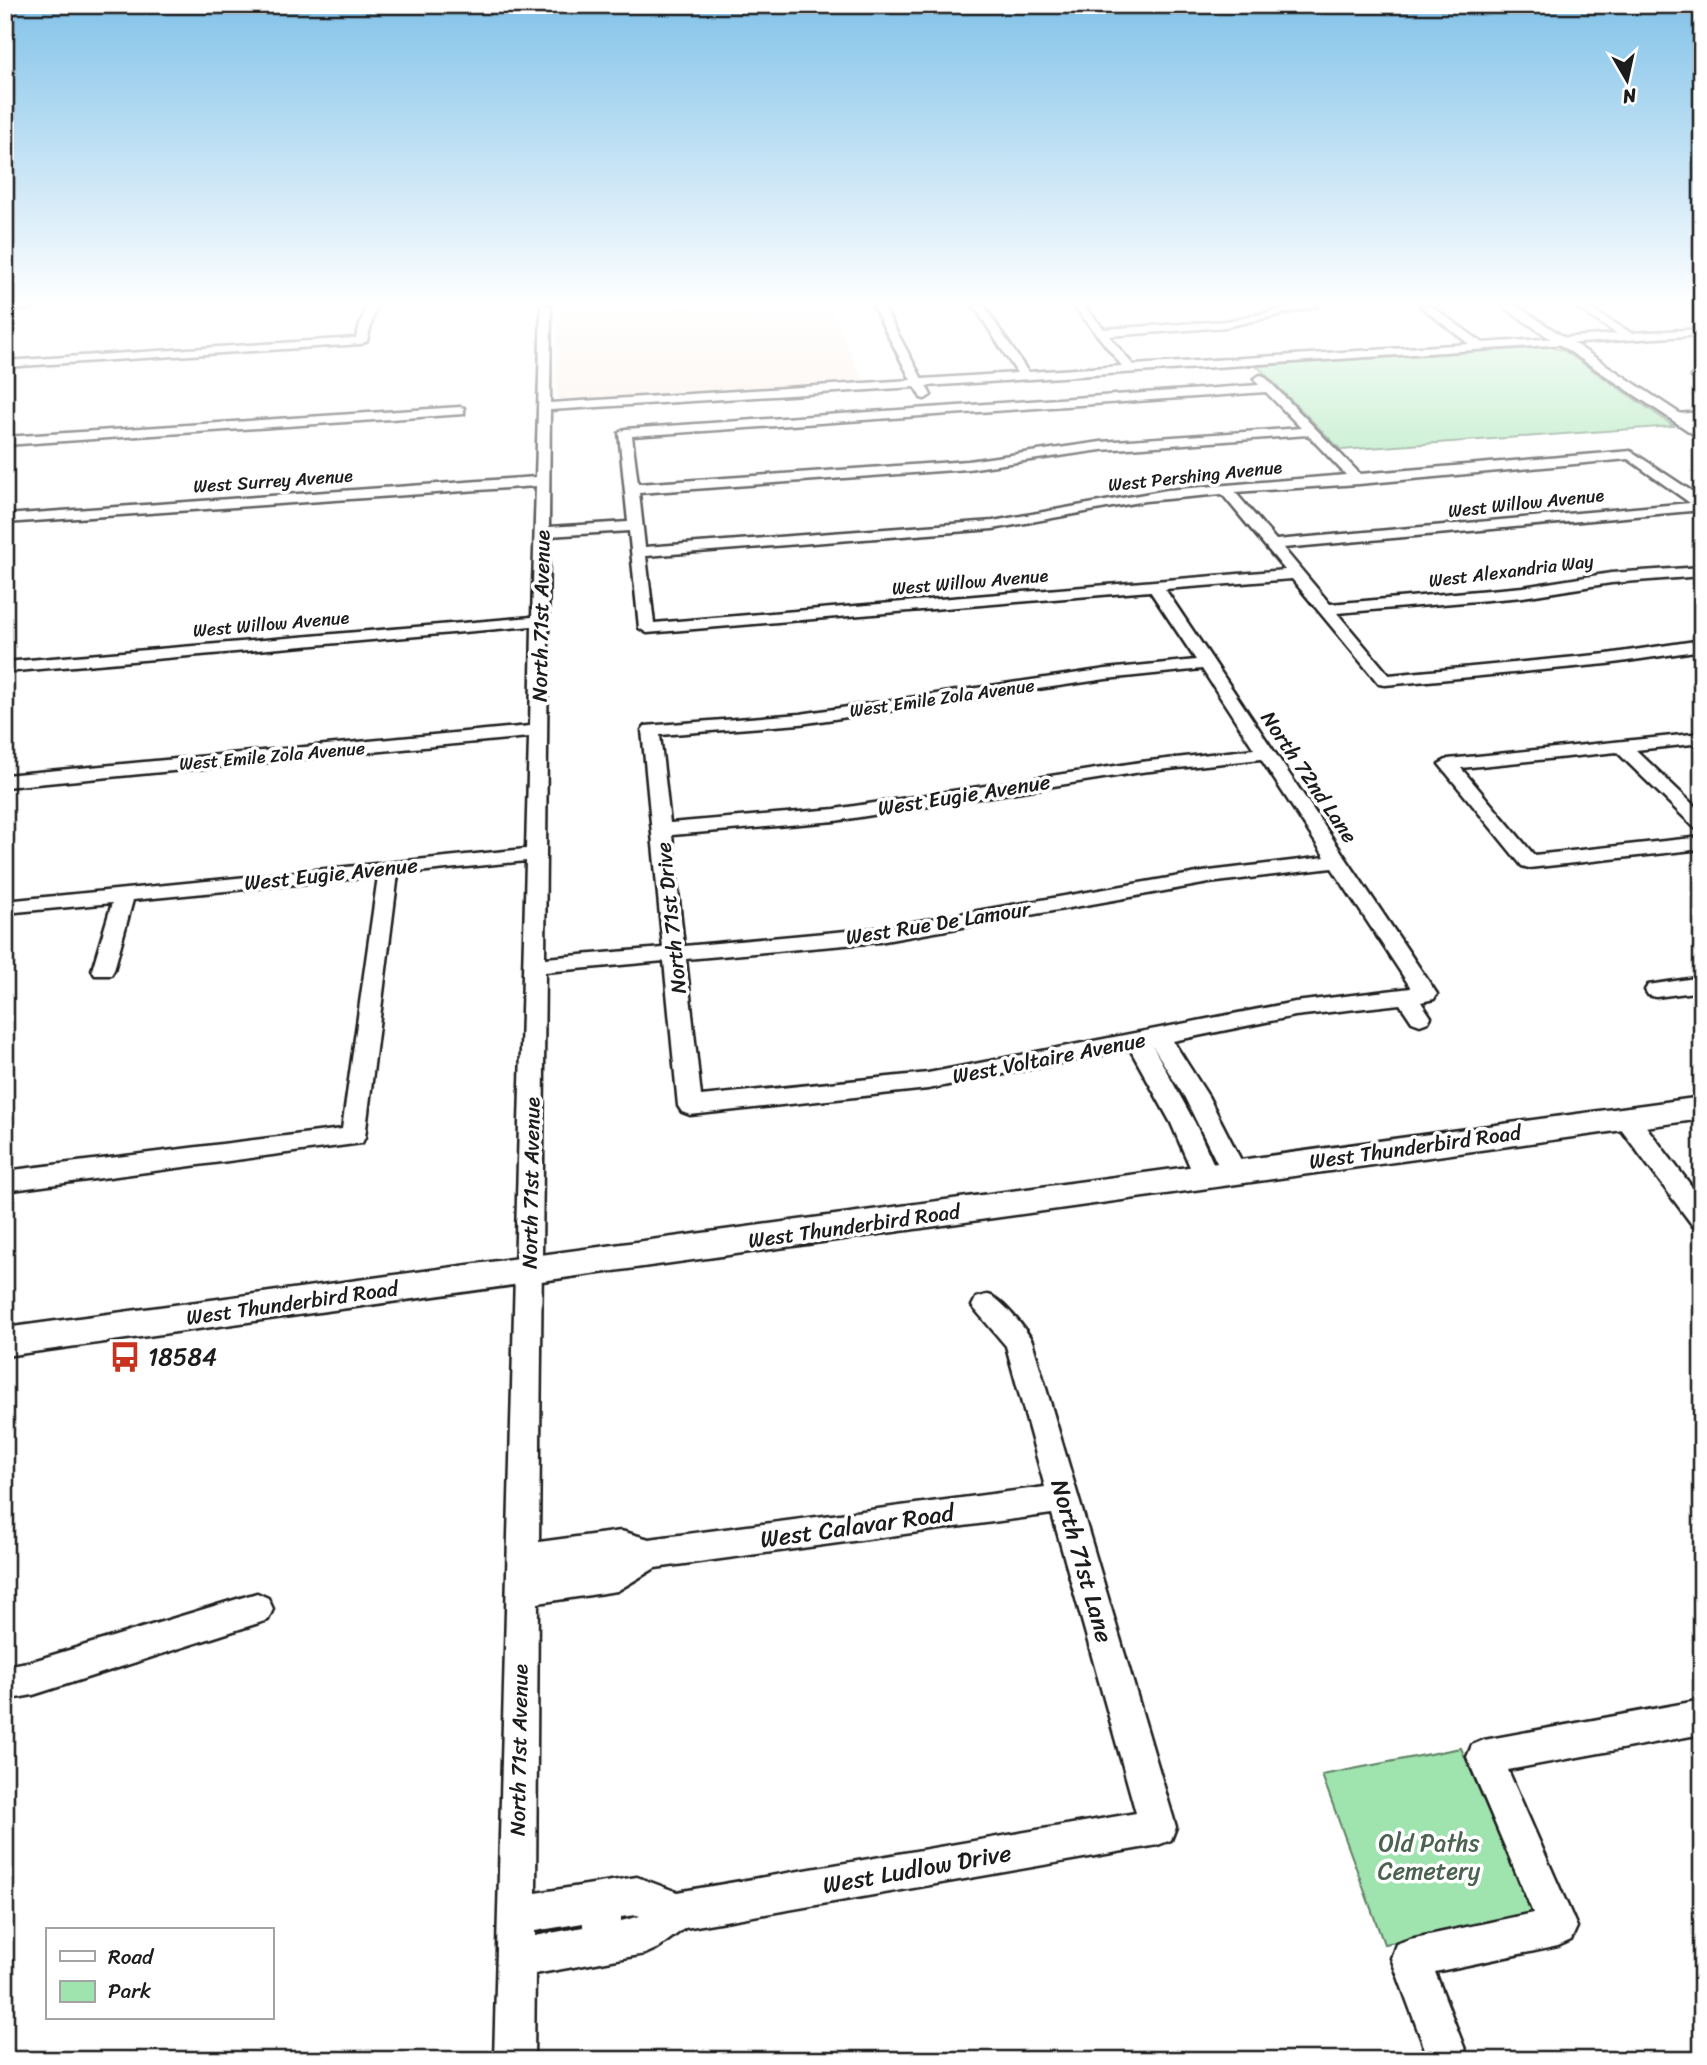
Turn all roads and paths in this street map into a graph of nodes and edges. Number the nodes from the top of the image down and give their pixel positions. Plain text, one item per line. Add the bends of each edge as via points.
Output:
1 (544, 402) edge
2 (616, 402) edge
3 (930, 402) edge
4 (1078, 402) edge
5 (1283, 402) edge
6 (1653, 402) edge
7 (544, 407) junction
8 (460, 411) dead end
9 (936, 413) junction
10 (1702, 416) edge
11 (1676, 418) junction
12 (1311, 431) junction
13 (1702, 435) edge
14 (5, 441) edge
15 (1359, 480) junction
16 (543, 481) junction
17 (631, 488) junction
18 (1225, 489) junction
19 (1702, 505) edge
20 (5, 519) edge
21 (636, 526) junction
22 (542, 532) junction
23 (1271, 545) junction
24 (639, 552) junction
25 (1702, 571) edge
26 (1296, 574) junction
27 (1155, 586) junction
28 (1325, 609) junction
29 (540, 621) junction
30 (1702, 645) edge
31 (1207, 664) junction
32 (5, 667) edge
33 (651, 730) joint
34 (538, 731) junction
35 (1702, 738) edge
36 (1621, 746) junction
37 (1266, 753) junction
38 (5, 781) edge
39 (1702, 824) edge
40 (662, 830) junction
41 (1702, 843) edge
42 (536, 854) junction
43 (1338, 861) junction
44 (389, 869) junction
45 (125, 894) junction
46 (5, 907) edge
47 (674, 954) junction
48 (535, 966) junction
49 (103, 970) dead end
50 (1702, 984) edge
51 (1656, 990) dead end
52 (1416, 995) junction
53 (1420, 1017) dead end
54 (1148, 1039) junction
55 (690, 1106) joint
56 (1702, 1108) edge
57 (1626, 1118) junction
58 (1220, 1174) junction
59 (5, 1181) edge
60 (1702, 1219) edge
61 (529, 1271) junction
62 (986, 1306) dead end
63 (6, 1344) edge
64 (1064, 1498) junction
65 (523, 1574) junction
66 (257, 1609) dead end
67 (5, 1683) edge
68 (1702, 1717) edge
69 (1158, 1827) joint
70 (601, 1901) junction
71 (677, 1911) junction
72 (515, 1915) junction
73 (603, 1944) junction
74 (514, 1958) junction
75 (514, 2060) edge
76 (1449, 2060) edge

1 - 7 street, North 71st Avenue
2 - 7 street
3 - 9 street
4 - 9 street
5 - 12 street
6 - 11 main road
7 - 16 street, North 71st Avenue
8 - 14 street
9 - 17 street via 625,433
10 - 11 street
11 - 13 main road
12 - 15 street
12 - 17 street via 1101,446 968,465
15 - 18 street, West Pershing Avenue
15 - 19 street, West Pershing Avenue via 1631,455
16 - 20 street, West Surrey Avenue
16 - 22 street, North 71st Avenue
17 - 21 street
18 - 23 street
18 - 24 street, West Pershing Avenue via 1119,500 1033,521
19 - 23 street, West Willow Avenue
21 - 22 street
21 - 24 street
22 - 29 street, North 71st Avenue
23 - 26 street
24 - 27 street, West Willow Avenue via 647,628
25 - 28 street, West Alexandria Way
26 - 27 street, West Willow Avenue
26 - 28 street
27 - 31 street, North 72nd Lane
28 - 30 street via 1385,680
29 - 32 street, West Willow Avenue
29 - 34 street, North 71st Avenue
31 - 33 street, West Emile Zola Avenue via 1106,674 800,719 677,721
31 - 37 street, North 72nd Lane
33 - 40 street, North 71st Drive
34 - 38 street, West Emile Zola Avenue
34 - 42 street, North 71st Avenue
35 - 36 street
36 - 39 street
36 - 41 street via 1448,764 1529,862
37 - 40 street, West Eugie Avenue via 1141,767 835,815
37 - 43 street, North 72nd Lane
40 - 47 street, North 71st Drive
42 - 44 street, West Eugie Avenue
42 - 48 street, North 71st Avenue
43 - 47 street, West Rue De Lamour via 1232,873 879,935
43 - 52 street, North 72nd Lane
44 - 45 street, West Eugie Avenue
44 - 59 street via 353,1137
45 - 46 street, West Eugie Avenue
45 - 49 street
47 - 48 street, West Rue De Lamour
47 - 55 street, North 71st Drive
48 - 61 street, North 71st Avenue
50 - 51 street
52 - 53 street
52 - 54 street, West Voltaire Avenue via 1295,1009
54 - 55 street, West Voltaire Avenue via 928,1080
54 - 58 street via 1183,1123
56 - 57 main road, West Thunderbird Road
57 - 58 main road, West Thunderbird Road
57 - 60 street
58 - 61 main road, West Thunderbird Road
61 - 63 main road, West Thunderbird Road
61 - 65 street, North 71st Avenue
62 - 64 street, North 71st Lane via 1018,1341
64 - 65 street, West Calavar Road via 649,1554 617,1576 596,1564
64 - 69 street, North 71st Lane
65 - 72 street, North 71st Avenue
66 - 67 street
68 - 76 street via 1483,1757 1558,1927 1410,1958
69 - 71 street, West Ludlow Drive
70 - 71 street via 637,1896
70 - 72 street
70 - 73 street
71 - 73 street, West Ludlow Drive via 645,1935
72 - 74 street, North 71st Avenue
73 - 74 street, West Ludlow Drive
74 - 75 street, North 71st Avenue

